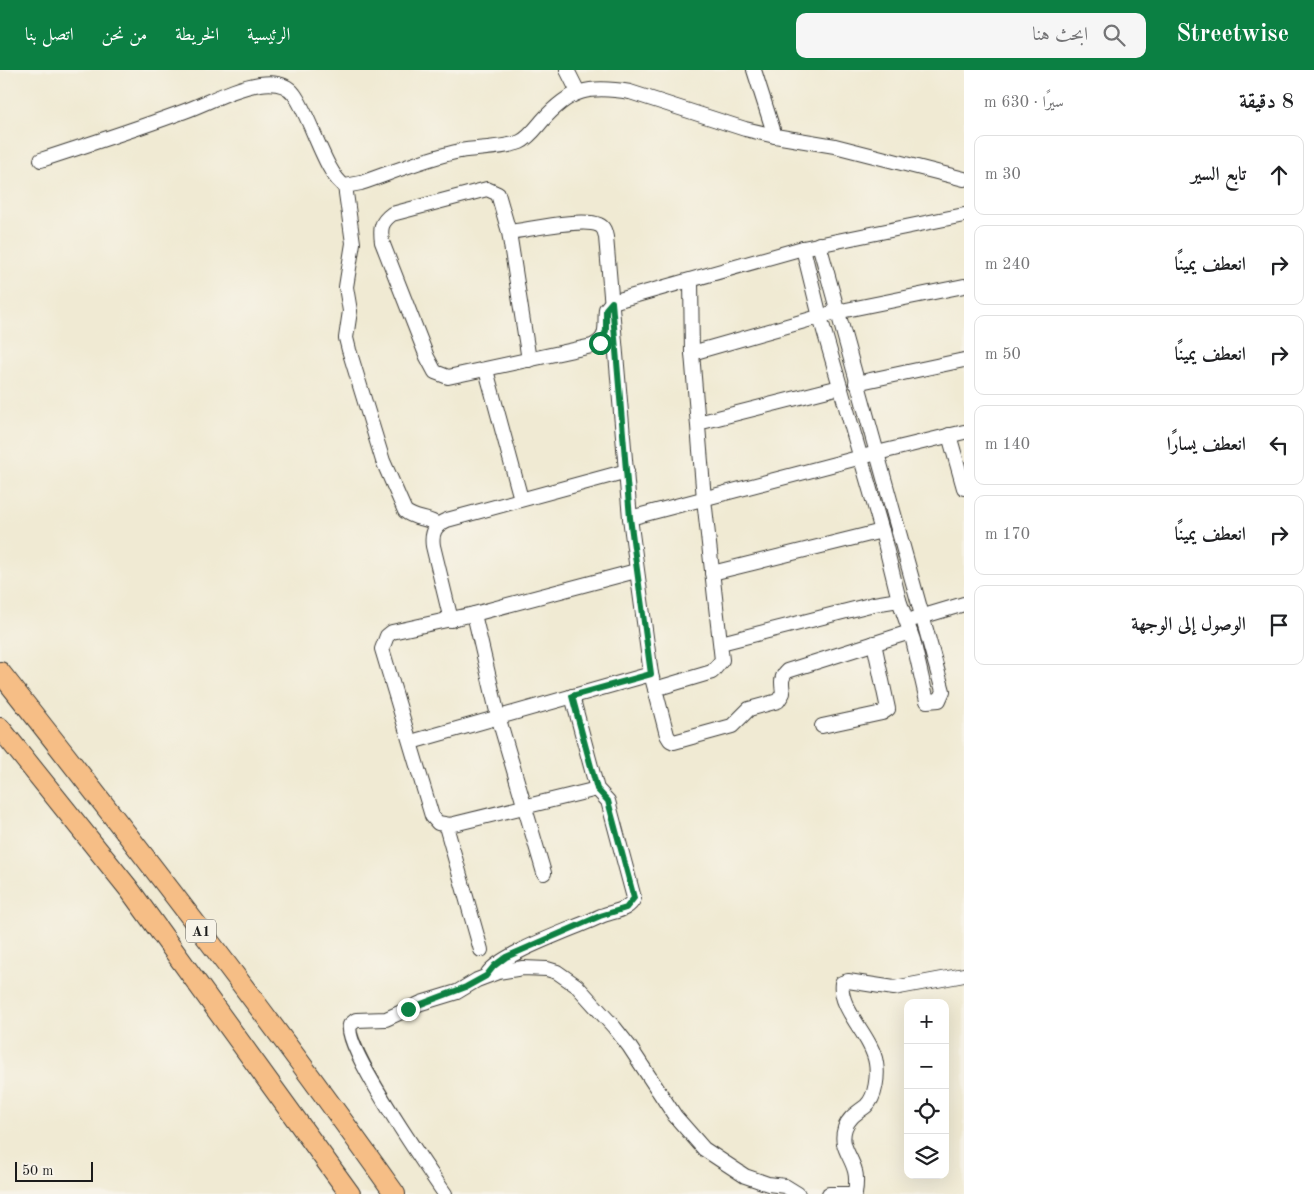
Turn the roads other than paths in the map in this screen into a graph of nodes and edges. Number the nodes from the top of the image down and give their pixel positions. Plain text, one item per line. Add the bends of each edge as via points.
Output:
1 (567, 70) edge
2 (754, 70) edge
3 (578, 92) junction
4 (774, 136) junction
5 (41, 160) dead end
6 (964, 179) edge
7 (345, 186) junction
8 (964, 216) edge
9 (509, 232) junction
10 (819, 244) junction
11 (803, 248) junction
12 (691, 282) junction
13 (964, 286) edge
14 (612, 302) junction
15 (836, 312) junction
16 (820, 317) junction
17 (692, 353) junction
18 (529, 360) junction
19 (964, 360) edge
20 (486, 370) junction
21 (856, 383) junction
22 (840, 387) junction
23 (698, 423) junction
24 (964, 432) edge
25 (949, 435) junction
26 (877, 453) junction
27 (860, 457) junction
28 (626, 471) junction
29 (964, 488) edge
30 (521, 499) junction
31 (704, 499) junction
32 (630, 518) junction
33 (438, 524) junction
34 (882, 531) junction
35 (636, 571) junction
36 (712, 573) junction
37 (899, 600) junction
38 (964, 604) edge
39 (474, 614) junction
40 (922, 616) junction
41 (452, 620) junction
42 (908, 627) junction
43 (721, 643) junction
44 (874, 643) junction
45 (937, 671) junction
46 (0, 672) edge
47 (651, 674) junction
48 (922, 674) junction
49 (655, 689) junction
50 (572, 696) junction
51 (498, 716) junction
52 (822, 726) dead end
53 (0, 728) edge
54 (411, 742) junction
55 (597, 789) junction
56 (524, 807) junction
57 (446, 826) junction
58 (544, 874) dead end
59 (528, 948) junction
60 (481, 950) dead end
61 (523, 968) junction
62 (964, 975) edge
63 (486, 976) junction
64 (350, 1194) edge
65 (395, 1194) edge
66 (445, 1194) edge
67 (798, 1194) edge
68 (829, 1194) edge
69 (850, 1194) edge
70 (855, 1194) edge

1 - 3 street
2 - 4 street
3 - 4 street via 611,88 630,92
3 - 7 street via 560,102 520,142 460,151
4 - 6 street via 836,146
5 - 7 street via 233,92 273,83 284,85 296,95 333,176
7 - 33 street via 354,243 346,286 350,310 346,338 349,350 383,461 405,511
8 - 10 street
9 - 14 street via 581,222 600,225 606,237
9 - 18 street
9 - 20 street via 498,194 487,189 392,214 381,225 382,242 430,366 435,372 448,377
10 - 11 street
10 - 15 street
11 - 12 street
11 - 16 street
12 - 14 street
12 - 17 street
13 - 15 street
14 - 18 street via 606,309 606,331 600,343
14 - 28 street
15 - 16 street
15 - 21 street
16 - 17 street
16 - 22 street
17 - 23 street
18 - 20 street
19 - 21 street
20 - 30 street
21 - 26 street
22 - 23 street
22 - 27 street
23 - 31 street
24 - 25 street
25 - 26 street
25 - 29 street
26 - 27 street
26 - 40 street
27 - 31 street
27 - 34 street
28 - 30 street
28 - 32 street
30 - 33 street
31 - 32 street
31 - 36 street
32 - 35 street
33 - 41 street via 433,546
34 - 36 street
34 - 37 street
35 - 39 street
35 - 47 street
36 - 43 street
37 - 42 street
37 - 43 street
38 - 40 street
39 - 41 street
39 - 51 street
40 - 42 street
40 - 45 street
41 - 54 street via 392,632 383,642 383,656
42 - 44 street
42 - 48 street
43 - 49 street via 722,660 712,672
44 - 49 street via 788,671 783,675 783,693 778,701 749,709 732,726 674,742 667,735
44 - 52 street via 887,712
45 - 48 street
45 - 48 street via 942,697 931,702 927,701
46 - 65 highway, A1 via 270,1022
47 - 49 street
47 - 50 street
50 - 51 street
50 - 55 street
51 - 54 street
51 - 56 street
53 - 64 highway, A1 via 129,889
54 - 57 street via 432,816
55 - 56 street
55 - 59 street via 608,801 634,893 632,902 626,908 607,913
56 - 57 street
56 - 58 street
57 - 60 street
59 - 61 street
59 - 63 street via 500,961
61 - 63 street
61 - 67 street via 557,972 577,986 629,1046 675,1116 704,1149 744,1176 785,1186
62 - 70 street via 894,988 848,980 841,984 847,1006 870,1044 876,1063 872,1096 866,1106 848,1121 843,1137 845,1150 856,1173
63 - 66 street via 457,992 421,1003 386,1019 356,1020 348,1029 379,1094
68 - 69 street

